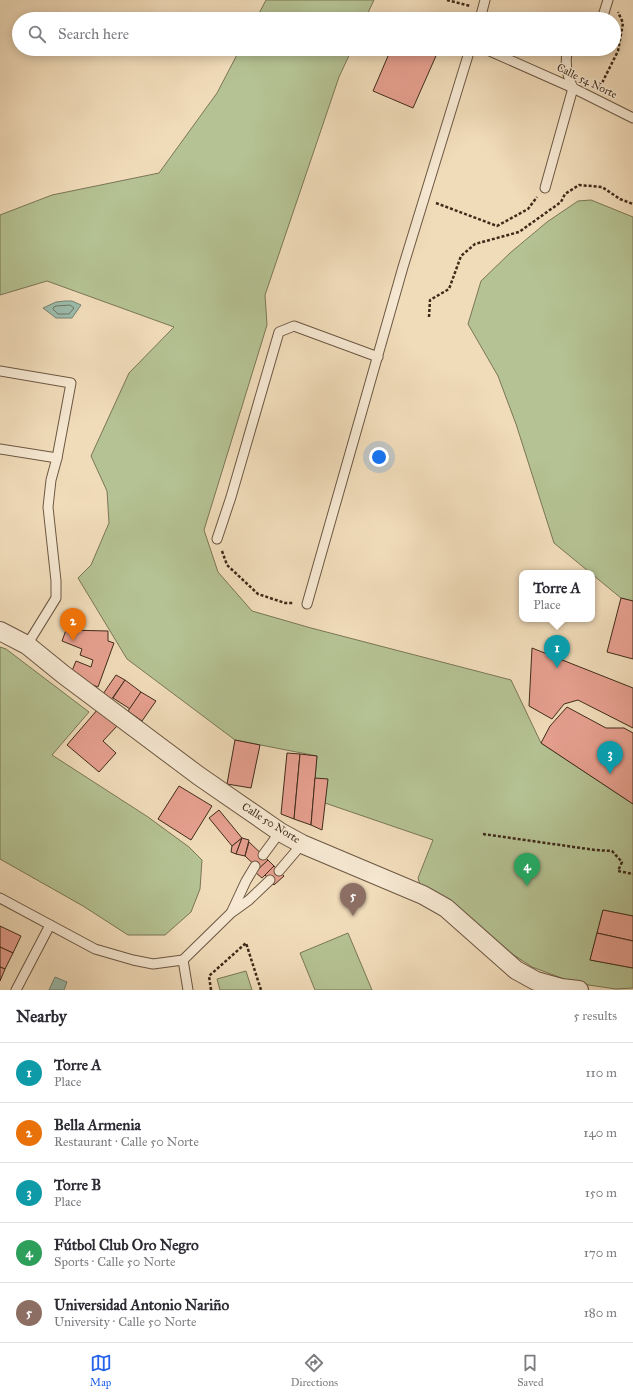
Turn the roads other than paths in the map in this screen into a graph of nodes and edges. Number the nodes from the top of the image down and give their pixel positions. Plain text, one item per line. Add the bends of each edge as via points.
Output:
1 (608, 0) edge
2 (604, 12) edge
3 (468, 56) edge
4 (501, 56) edge
5 (566, 56) edge
6 (573, 88) junction
7 (633, 118) edge
8 (545, 188) road end
9 (378, 357) junction
10 (0, 371) edge
11 (0, 449) edge
12 (57, 458) junction
13 (218, 539) road end
14 (307, 604) road end
15 (0, 632) edge
16 (27, 645) junction
17 (280, 832) junction
18 (302, 844) junction
19 (263, 856) dead end
20 (255, 866) dead end
21 (279, 871) dead end
22 (270, 880) dead end
23 (0, 898) edge
24 (231, 913) junction
25 (50, 925) junction
26 (183, 960) junction
27 (16, 990) edge
28 (188, 990) edge
29 (580, 990) edge

1 - 2 lane
3 - 9 lane
4 - 6 lane, Calle 54 Norte
5 - 6 lane via 568,78
6 - 7 lane, Calle 54 Norte
6 - 8 lane
9 - 13 lane via 294,326 279,332
9 - 14 lane
10 - 12 lane via 71,382
11 - 12 lane
12 - 16 lane via 48,507 56,598
15 - 16 street, Calle 50 Norte
16 - 17 street, Calle 50 Norte via 199,776
17 - 18 street, Calle 50 Norte
17 - 19 lane
18 - 21 lane
18 - 29 street, Calle 50 Norte via 423,895 446,908 516,970 536,981
20 - 24 lane
22 - 24 lane
23 - 25 lane
24 - 26 lane
25 - 26 lane via 95,949 133,960 153,964
25 - 27 lane
26 - 28 lane

